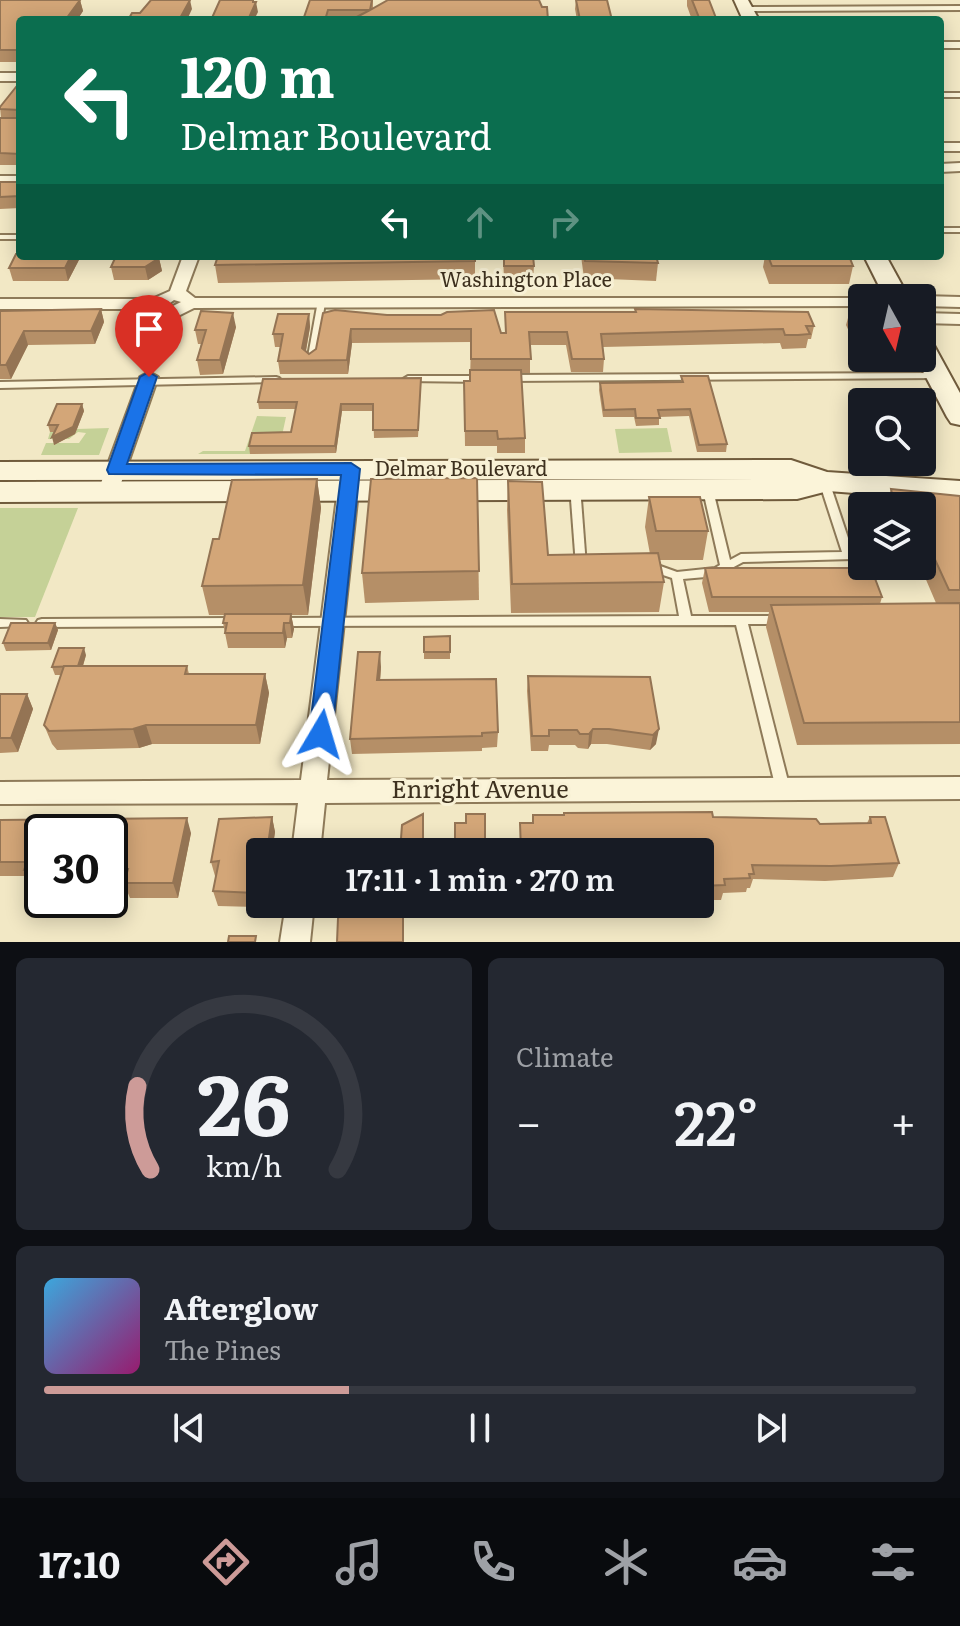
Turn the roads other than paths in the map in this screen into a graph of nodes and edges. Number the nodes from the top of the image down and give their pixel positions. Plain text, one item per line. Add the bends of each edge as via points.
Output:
1 (960, 8) edge
2 (746, 10) edge
3 (190, 260) edge
4 (877, 260) edge
5 (890, 284) edge
6 (184, 299) junction
7 (848, 301) edge
8 (936, 301) edge
9 (960, 302) edge
10 (321, 303) junction
11 (0, 304) edge
12 (164, 308) junction
13 (936, 318) edge
14 (960, 319) edge
15 (158, 351) dead end
16 (311, 362) edge
17 (936, 372) edge
18 (938, 376) junction
19 (394, 379) edge
20 (148, 380) junction
21 (287, 380) edge
22 (0, 385) edge
23 (959, 413) edge
24 (0, 471) edge
25 (706, 478) junction
26 (575, 479) junction
27 (349, 480) junction
28 (112, 481) junction
29 (824, 481) junction
30 (960, 491) edge
31 (0, 492) edge
32 (629, 565) edge
33 (597, 566) edge
34 (726, 567) junction
35 (677, 576) junction
36 (686, 620) junction
37 (741, 620) junction
38 (788, 620) edge
39 (334, 621) junction
40 (241, 622) edge
41 (272, 622) edge
42 (0, 623) edge
43 (960, 788) edge
44 (783, 789) junction
45 (314, 791) junction
46 (0, 793) edge
47 (308, 838) edge
48 (298, 918) edge
49 (295, 942) edge

1 - 2 lane
3 - 6 street
4 - 5 main road
6 - 10 street, Washington Place
6 - 12 street via 167,296
7 - 10 street, Washington Place
8 - 9 street
10 - 16 lane
11 - 12 street
12 - 15 street
13 - 14 street
17 - 18 main road
18 - 19 lane
18 - 23 main road
20 - 21 lane
20 - 22 lane
20 - 28 street
24 - 28 main road, Delmar Boulevard
25 - 26 main road, Delmar Boulevard
25 - 29 main road, Delmar Boulevard via 809,488
25 - 34 lane
26 - 27 main road, Delmar Boulevard
26 - 33 lane via 581,566
27 - 28 main road, Delmar Boulevard
27 - 39 street
28 - 31 main road, Delmar Boulevard
29 - 30 main road, Delmar Boulevard
29 - 34 lane via 849,556 741,558
32 - 35 lane
34 - 35 lane
35 - 36 lane
36 - 37 lane
36 - 39 lane
37 - 38 lane
37 - 44 lane
39 - 41 lane
39 - 45 street
40 - 42 lane
43 - 44 street, Enright Avenue
44 - 45 street, Enright Avenue
45 - 46 street, Enright Avenue
45 - 47 street
48 - 49 street

